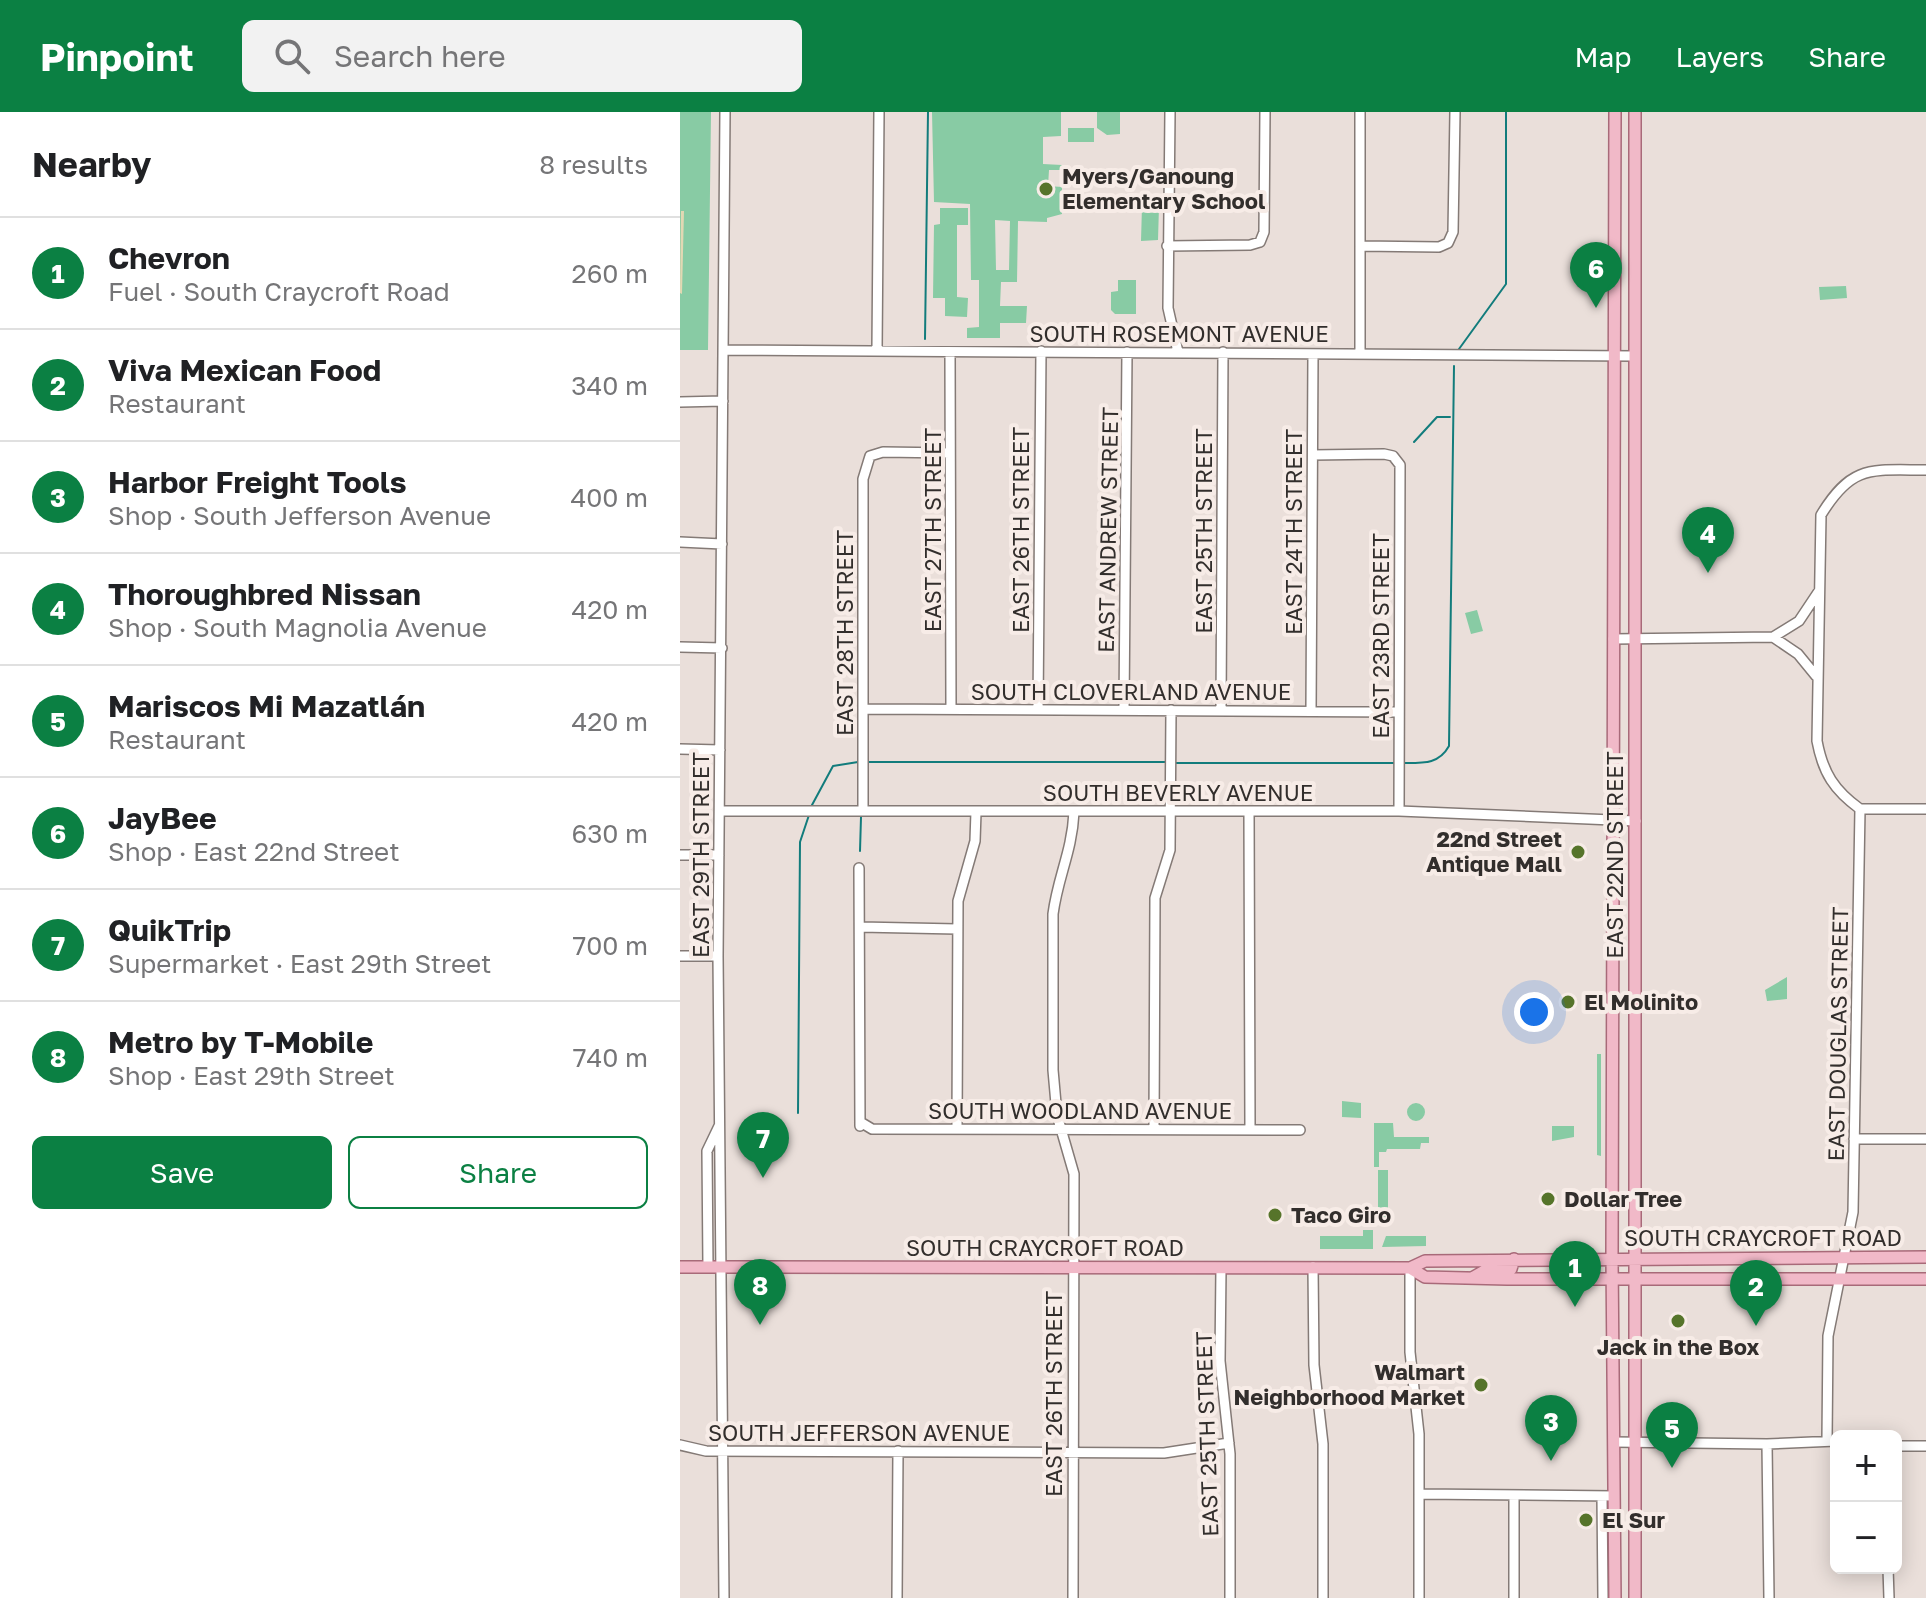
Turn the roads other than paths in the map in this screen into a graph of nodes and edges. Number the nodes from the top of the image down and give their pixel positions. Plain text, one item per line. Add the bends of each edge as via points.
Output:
1 (725, 112) edge
2 (879, 112) edge
3 (1170, 112) edge
4 (1265, 112) edge
5 (1360, 112) edge
6 (1455, 112) edge
7 (1615, 112) edge
8 (1635, 112) edge
9 (1260, 242) junction
10 (1448, 243) junction
11 (1167, 246) junction
12 (1360, 246) junction
13 (1269, 250) dead end
14 (1457, 251) dead end
15 (724, 350) junction
16 (877, 350) junction
17 (1041, 351) junction
18 (950, 352) junction
19 (1127, 352) junction
20 (1178, 352) junction
21 (1223, 352) junction
22 (1313, 354) junction
23 (1360, 354) junction
24 (1614, 356) junction
25 (1634, 356) junction
26 (723, 401) junction
27 (680, 402) edge
28 (950, 453) junction
29 (1313, 455) junction
30 (1926, 470) edge
31 (680, 542) edge
32 (722, 544) junction
33 (1819, 591) junction
34 (1773, 637) junction
35 (1613, 639) junction
36 (1634, 639) junction
37 (680, 647) edge
38 (722, 648) junction
39 (1816, 676) junction
40 (951, 708) junction
41 (863, 709) junction
42 (1038, 709) junction
43 (1124, 709) junction
44 (1171, 710) junction
45 (1221, 710) junction
46 (1311, 711) junction
47 (1399, 712) junction
48 (680, 749) edge
49 (720, 750) junction
50 (1860, 809) junction
51 (1926, 809) edge
52 (720, 811) junction
53 (863, 811) junction
54 (1249, 811) junction
55 (1399, 811) junction
56 (976, 812) junction
57 (1074, 812) junction
58 (1170, 812) junction
59 (1613, 818) junction
60 (1636, 821) junction
61 (680, 855) edge
62 (719, 855) junction
63 (859, 868) dead end
64 (860, 927) junction
65 (957, 929) junction
66 (680, 956) edge
67 (718, 956) junction
68 (720, 1123) junction
69 (957, 1128) junction
70 (1154, 1129) junction
71 (1250, 1130) junction
72 (1300, 1130) dead end
73 (1064, 1131) junction
74 (1854, 1139) junction
75 (1926, 1139) edge
76 (1844, 1257) junction
77 (1926, 1257) edge
78 (1612, 1258) junction
79 (1636, 1258) junction
80 (1514, 1259) junction
81 (680, 1267) edge
82 (708, 1267) junction
83 (722, 1267) junction
84 (1313, 1267) junction
85 (1221, 1268) junction
86 (1410, 1268) junction
87 (1072, 1269) junction
88 (1472, 1278) junction
89 (1926, 1279) edge
90 (1612, 1281) junction
91 (1636, 1281) junction
92 (1837, 1281) junction
93 (1832, 1430) edge
94 (1830, 1440) edge
95 (1614, 1442) junction
96 (1635, 1442) junction
97 (1229, 1443) junction
98 (1767, 1444) junction
99 (680, 1445) edge
100 (1902, 1446) edge
101 (1926, 1446) edge
102 (725, 1451) junction
103 (898, 1451) junction
104 (1072, 1452) junction
105 (1419, 1494) junction
106 (1514, 1495) junction
107 (1608, 1496) junction
108 (1888, 1574) edge
109 (724, 1598) edge
110 (897, 1598) edge
111 (1073, 1598) edge
112 (1230, 1598) edge
113 (1323, 1598) edge
114 (1419, 1598) edge
115 (1514, 1598) edge
116 (1603, 1598) edge
117 (1615, 1598) edge
118 (1635, 1598) edge
119 (1769, 1598) edge
120 (1889, 1598) edge

1 - 15 street, EAST 29TH STREET
2 - 16 street
3 - 11 street
4 - 9 street
5 - 12 street
6 - 10 street via 1453,232
7 - 24 main road, EAST 22ND STREET
8 - 25 main road, EAST 22ND STREET
9 - 11 street
9 - 13 street
10 - 12 street
10 - 14 street
11 - 20 street via 1168,308
12 - 23 street
15 - 16 street, SOUTH ROSEMONT AVENUE
15 - 26 street, EAST 29TH STREET
16 - 18 street, SOUTH ROSEMONT AVENUE
17 - 18 street, SOUTH ROSEMONT AVENUE
17 - 19 street, SOUTH ROSEMONT AVENUE
17 - 42 street, EAST 26TH STREET
18 - 28 street, EAST 27TH STREET
19 - 20 street, SOUTH ROSEMONT AVENUE
19 - 43 street, EAST ANDREW STREET
20 - 21 street, SOUTH ROSEMONT AVENUE
21 - 22 street, SOUTH ROSEMONT AVENUE
21 - 45 street, EAST 25TH STREET
22 - 23 street, SOUTH ROSEMONT AVENUE
22 - 29 street, EAST 24TH STREET
23 - 24 street, SOUTH ROSEMONT AVENUE
24 - 25 street, SOUTH ROSEMONT AVENUE
24 - 35 main road, EAST 22ND STREET
25 - 36 main road, EAST 22ND STREET
26 - 27 street
26 - 32 street, EAST 29TH STREET
28 - 40 street, EAST 27TH STREET
28 - 41 street, EAST 28TH STREET via 866,453
29 - 46 street, EAST 24TH STREET
29 - 47 street, EAST 23RD STREET via 1400,458
30 - 33 street via 1857,474 1837,488 1821,515
31 - 32 street
32 - 38 street, EAST 29TH STREET
33 - 34 street via 1799,621
33 - 39 street
34 - 36 street
34 - 39 street via 1798,654
35 - 36 street
35 - 59 main road, EAST 22ND STREET
36 - 60 main road, EAST 22ND STREET
37 - 38 street
38 - 49 street, EAST 29TH STREET
39 - 50 street via 1822,770
40 - 41 street, SOUTH CLOVERLAND AVENUE
40 - 42 street, SOUTH CLOVERLAND AVENUE
41 - 53 street, EAST 28TH STREET
42 - 43 street, SOUTH CLOVERLAND AVENUE
43 - 44 street, SOUTH CLOVERLAND AVENUE
44 - 45 street, SOUTH CLOVERLAND AVENUE
44 - 58 street
45 - 46 street, SOUTH CLOVERLAND AVENUE
46 - 47 street, SOUTH CLOVERLAND AVENUE
47 - 55 street, EAST 23RD STREET
48 - 49 street
49 - 52 street, EAST 29TH STREET
50 - 51 street
50 - 74 street, EAST DOUGLAS STREET
52 - 53 street, SOUTH BEVERLY AVENUE
52 - 62 street, EAST 29TH STREET
53 - 56 street, SOUTH BEVERLY AVENUE
54 - 55 street, SOUTH BEVERLY AVENUE
54 - 58 street, SOUTH BEVERLY AVENUE
54 - 71 street
55 - 59 street, SOUTH BEVERLY AVENUE
56 - 57 street, SOUTH BEVERLY AVENUE
56 - 65 street
57 - 58 street, SOUTH BEVERLY AVENUE
57 - 73 street, EAST 26TH STREET via 1073,844 1053,914 1053,1070 1057,1115
58 - 70 street via 1170,850 1155,898
59 - 60 street, SOUTH BEVERLY AVENUE
59 - 78 main road, EAST 22ND STREET
60 - 79 main road, EAST 22ND STREET
61 - 62 street
62 - 67 street, EAST 29TH STREET
63 - 64 street
64 - 65 street
64 - 69 street, SOUTH WOODLAND AVENUE via 860,1126
65 - 69 street
66 - 67 street
67 - 68 street, EAST 29TH STREET
68 - 82 street via 707,1151
68 - 83 street, EAST 29TH STREET
69 - 73 street, SOUTH WOODLAND AVENUE
70 - 71 street, SOUTH WOODLAND AVENUE
70 - 73 street, SOUTH WOODLAND AVENUE
71 - 72 street, SOUTH WOODLAND AVENUE
73 - 87 street, EAST 26TH STREET via 1074,1174
74 - 75 street
74 - 76 street, EAST DOUGLAS STREET via 1853,1212
76 - 77 main road, SOUTH CRAYCROFT ROAD
76 - 79 main road, SOUTH CRAYCROFT ROAD
76 - 92 street, EAST DOUGLAS STREET
78 - 79 main road, SOUTH CRAYCROFT ROAD
78 - 80 main road, SOUTH CRAYCROFT ROAD
78 - 90 main road, EAST 22ND STREET
79 - 91 main road, EAST 22ND STREET
80 - 86 main road, SOUTH CRAYCROFT ROAD via 1425,1261
80 - 88 main road via 1511,1269 1486,1270
81 - 82 main road, SOUTH CRAYCROFT ROAD
82 - 83 main road, SOUTH CRAYCROFT ROAD
83 - 87 main road, SOUTH CRAYCROFT ROAD
83 - 102 street, EAST 29TH STREET
84 - 85 main road, SOUTH CRAYCROFT ROAD
84 - 86 main road, SOUTH CRAYCROFT ROAD
84 - 113 street via 1314,1365 1323,1436
85 - 87 main road, SOUTH CRAYCROFT ROAD
85 - 97 street, EAST 25TH STREET via 1220,1361
86 - 88 main road, SOUTH CRAYCROFT ROAD via 1425,1277
86 - 105 street
87 - 104 street, EAST 26TH STREET
88 - 90 main road, SOUTH CRAYCROFT ROAD
89 - 92 main road, SOUTH CRAYCROFT ROAD
90 - 91 main road, SOUTH CRAYCROFT ROAD
90 - 95 main road, EAST 22ND STREET
91 - 92 main road, SOUTH CRAYCROFT ROAD
91 - 96 main road, EAST 22ND STREET
92 - 93 street, EAST DOUGLAS STREET via 1828,1336
94 - 98 street
95 - 96 street
95 - 107 main road, EAST 22ND STREET
96 - 98 street
96 - 118 main road, EAST 22ND STREET
97 - 104 street, SOUTH JEFFERSON AVENUE via 1164,1453
97 - 112 street, EAST 25TH STREET
98 - 119 street
99 - 102 street, SOUTH JEFFERSON AVENUE
100 - 101 street
102 - 103 street, SOUTH JEFFERSON AVENUE
102 - 109 street, EAST 29TH STREET
103 - 104 street, SOUTH JEFFERSON AVENUE
103 - 110 street
104 - 111 street, EAST 26TH STREET
105 - 106 street
105 - 114 street
106 - 107 street
106 - 115 street
107 - 116 street, EAST 22ND STREET
107 - 117 main road, EAST 22ND STREET
108 - 120 street

